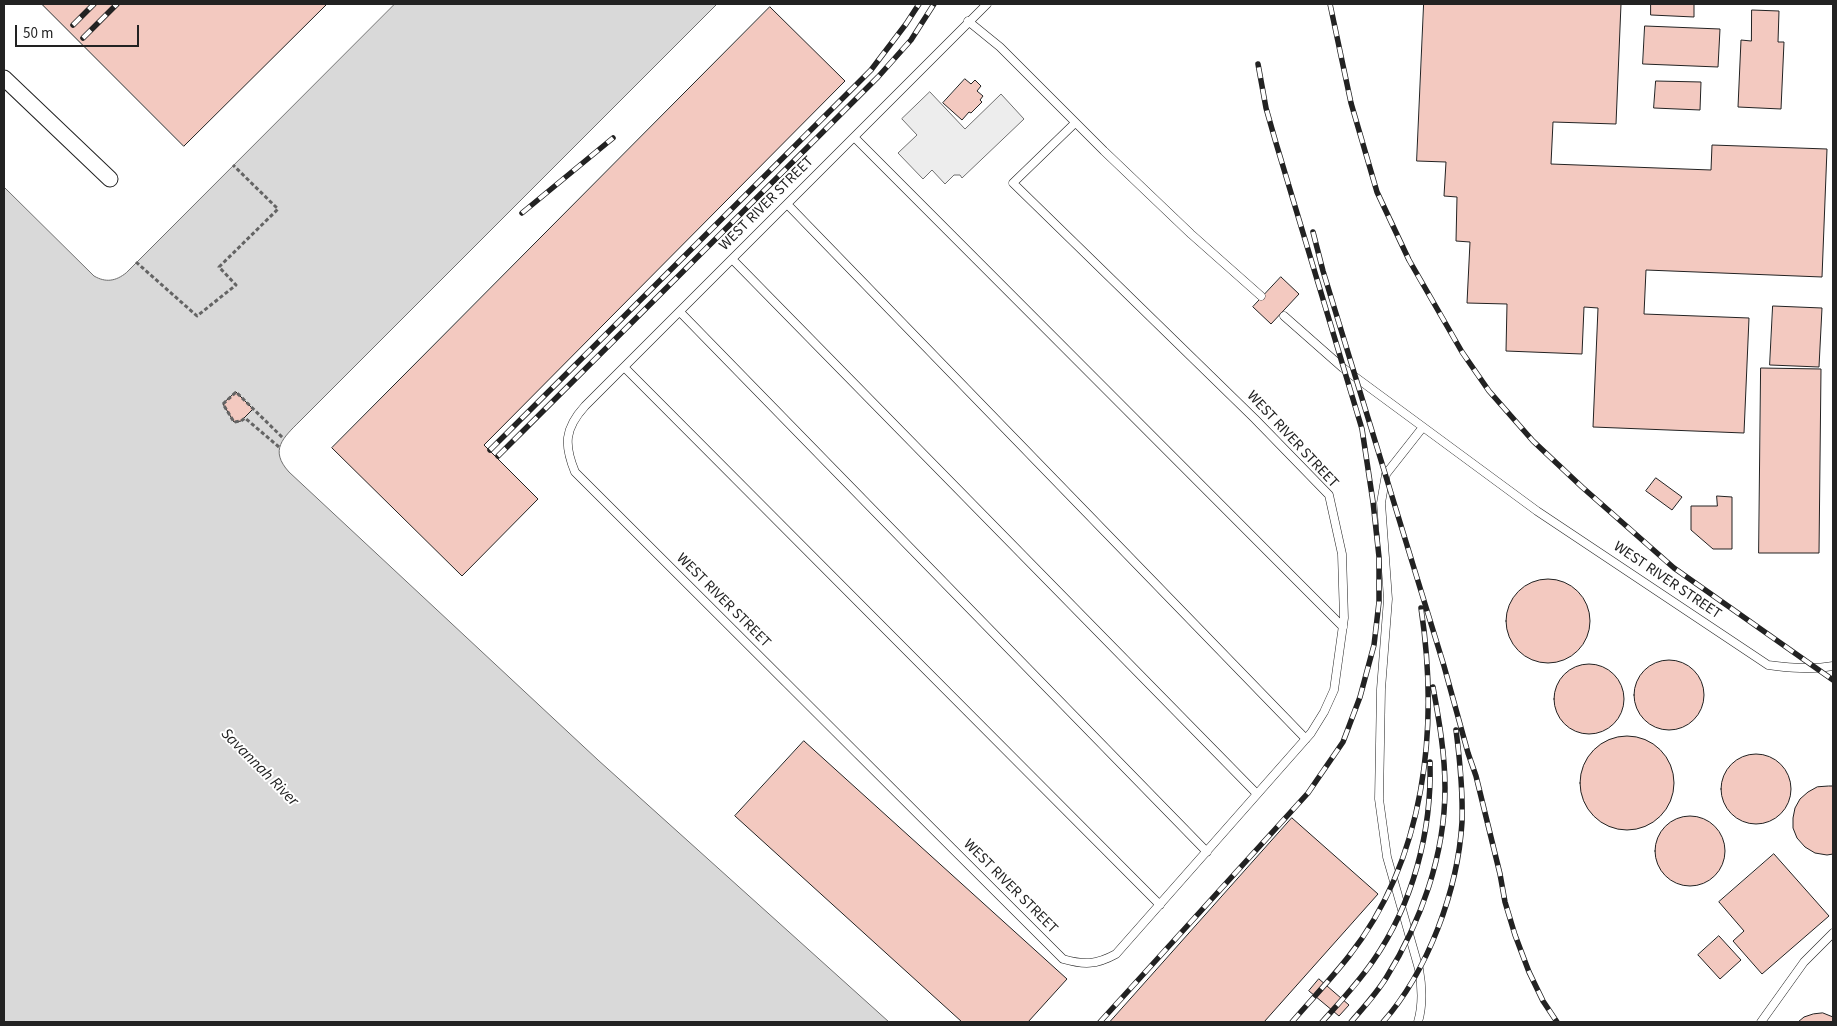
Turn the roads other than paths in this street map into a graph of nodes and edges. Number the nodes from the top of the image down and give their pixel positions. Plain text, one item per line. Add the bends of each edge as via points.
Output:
1 (987, 4) edge
2 (968, 21) junction
3 (4, 78) edge
4 (1075, 123) junction
5 (854, 137) junction
6 (110, 179) dead end
7 (787, 204) junction
8 (732, 259) junction
9 (1261, 296) dead end
10 (680, 312) junction
11 (1284, 316) dead end
12 (624, 367) junction
13 (1423, 427) junction
14 (1343, 627) junction
15 (1833, 666) edge
16 (1306, 739) junction
17 (1257, 794) junction
18 (1207, 852) junction
19 (1160, 905) junction
20 (1833, 933) edge
21 (1418, 1022) edge
22 (1761, 1022) edge

1 - 2 lane, WEST RIVER STREET
2 - 4 lane via 1000,47
2 - 5 lane, WEST RIVER STREET
3 - 6 street
4 - 9 lane
4 - 14 lane, WEST RIVER STREET via 1013,183 1255,418 1329,495 1342,554
5 - 7 lane, WEST RIVER STREET
5 - 14 lane
7 - 8 lane, WEST RIVER STREET
7 - 16 lane
8 - 10 lane, WEST RIVER STREET
8 - 17 lane
10 - 12 lane, WEST RIVER STREET
10 - 18 lane
11 - 13 lane, WEST RIVER STREET via 1344,368
12 - 19 lane
12 - 19 lane, WEST RIVER STREET via 574,419 568,434 569,457 575,472 637,535 1063,958 1080,964 1102,962 1116,954
13 - 15 lane, WEST RIVER STREET via 1537,511 1768,664 1818,669
13 - 21 lane via 1386,474 1381,503 1388,599 1380,689 1379,799 1388,857 1419,969 1422,988
14 - 16 lane, WEST RIVER STREET via 1334,690
16 - 17 lane, WEST RIVER STREET
17 - 18 lane, WEST RIVER STREET
18 - 19 lane, WEST RIVER STREET
20 - 22 lane via 1804,962

